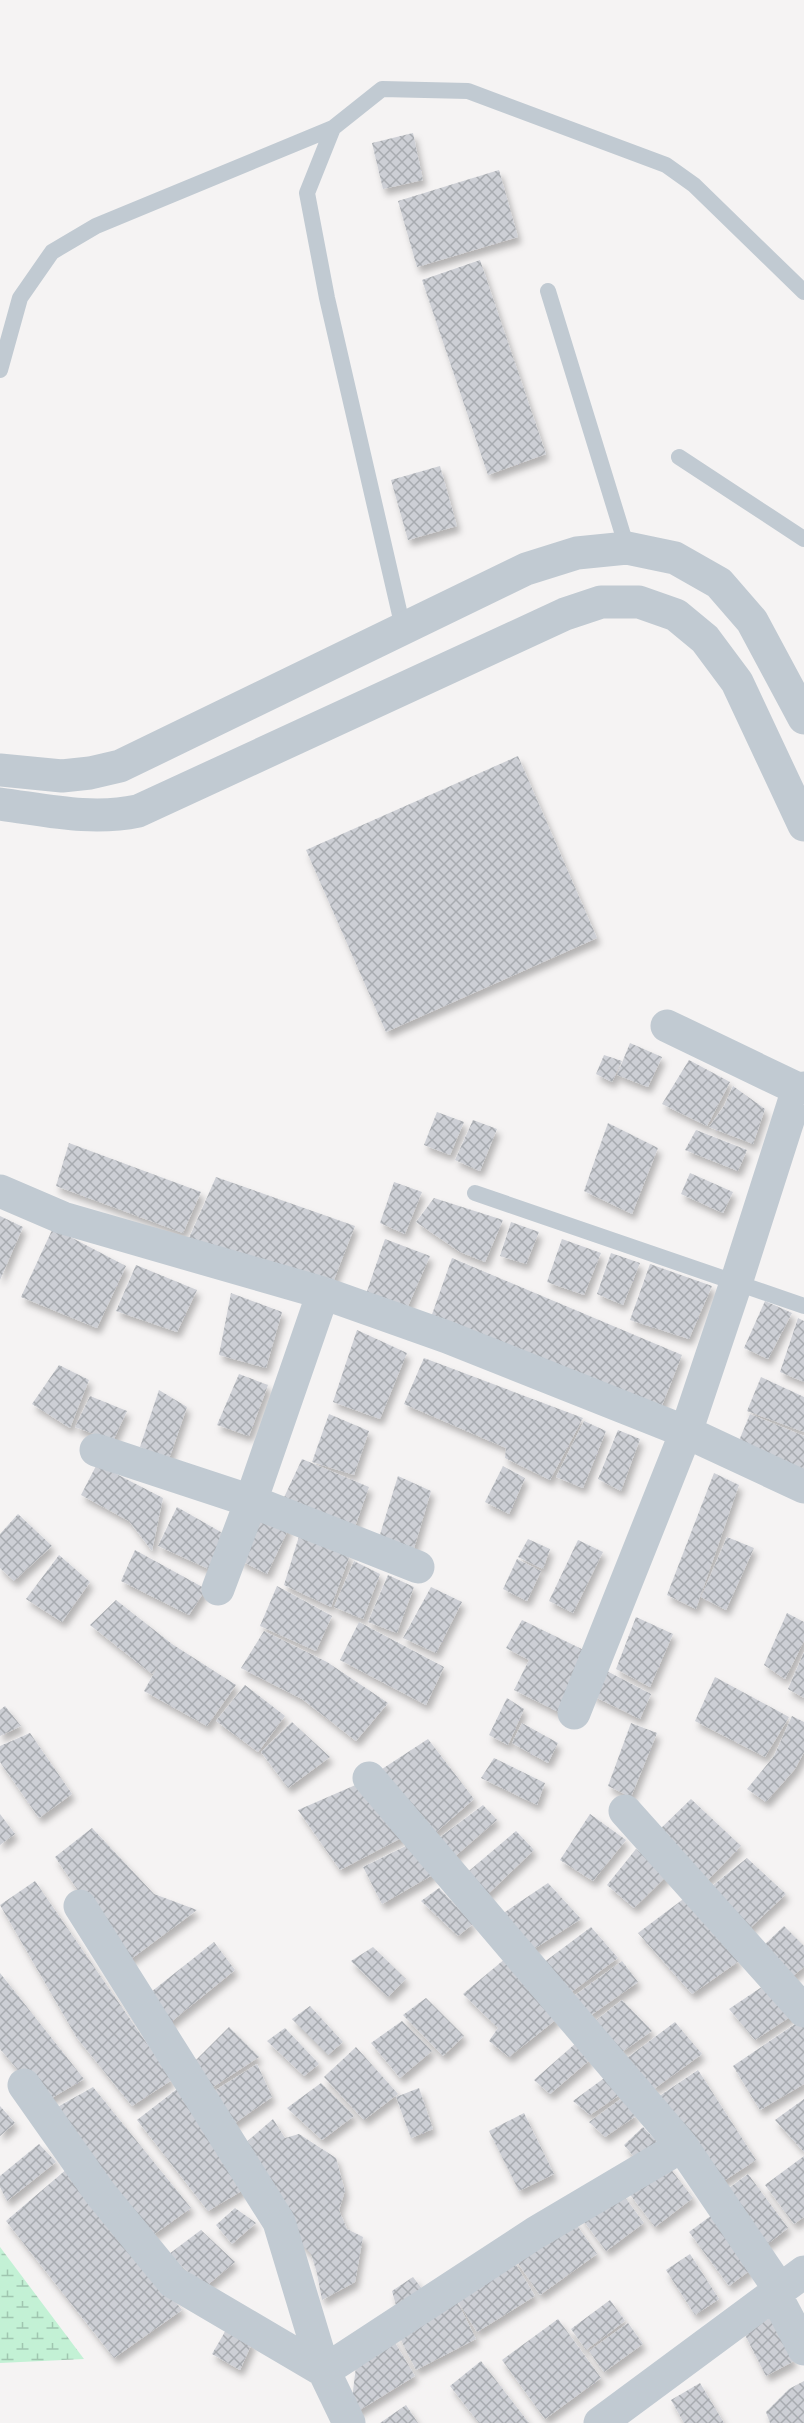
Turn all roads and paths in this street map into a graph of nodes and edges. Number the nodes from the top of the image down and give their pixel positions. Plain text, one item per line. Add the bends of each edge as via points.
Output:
1 (333, 128) junction
2 (548, 291) dead end
3 (804, 292) edge
4 (0, 370) edge
5 (679, 458) dead end
6 (804, 539) edge
7 (627, 548) junction
8 (403, 628) junction
9 (804, 718) edge
10 (0, 770) edge
11 (0, 804) edge
12 (804, 825) edge
13 (667, 1026) dead end
14 (801, 1088) edge
15 (0, 1191) edge
16 (475, 1193) dead end
17 (736, 1283) junction
18 (323, 1293) junction
19 (804, 1306) edge
20 (686, 1432) junction
21 (96, 1450) dead end
22 (804, 1487) edge
23 (251, 1501) junction
24 (418, 1567) dead end
25 (218, 1589) dead end
26 (574, 1713) dead end
27 (369, 1778) dead end
28 (625, 1811) dead end
29 (80, 1906) dead end
30 (804, 2011) edge
31 (24, 2085) dead end
32 (682, 2146) junction
33 (786, 2285) edge
34 (804, 2349) edge
35 (324, 2371) junction
36 (613, 2419) edge
37 (349, 2423) edge

1 - 3 lane via 382,90 468,91 666,165 694,185
1 - 4 lane via 96,226 52,252 21,298
1 - 8 lane via 307,193 327,298
2 - 7 lane
5 - 6 lane
7 - 8 street via 577,553 526,568
7 - 9 street via 675,558 719,583 752,621
8 - 10 street via 120,766 63,776
11 - 12 street via 94,817 138,811 565,614 602,602 639,602 675,615 705,639 737,682
13 - 14 street
14 - 17 street
15 - 18 street via 63,1218
16 - 17 lane
17 - 19 lane
17 - 20 street
18 - 20 street via 447,1336
18 - 23 street
20 - 22 street
20 - 26 street
21 - 23 street
23 - 24 street
23 - 25 street
27 - 32 street
28 - 30 street
29 - 35 street via 279,2222
31 - 35 street via 100,2193 173,2282
32 - 33 street
32 - 35 street via 535,2232
33 - 34 street
33 - 36 street
35 - 37 street

